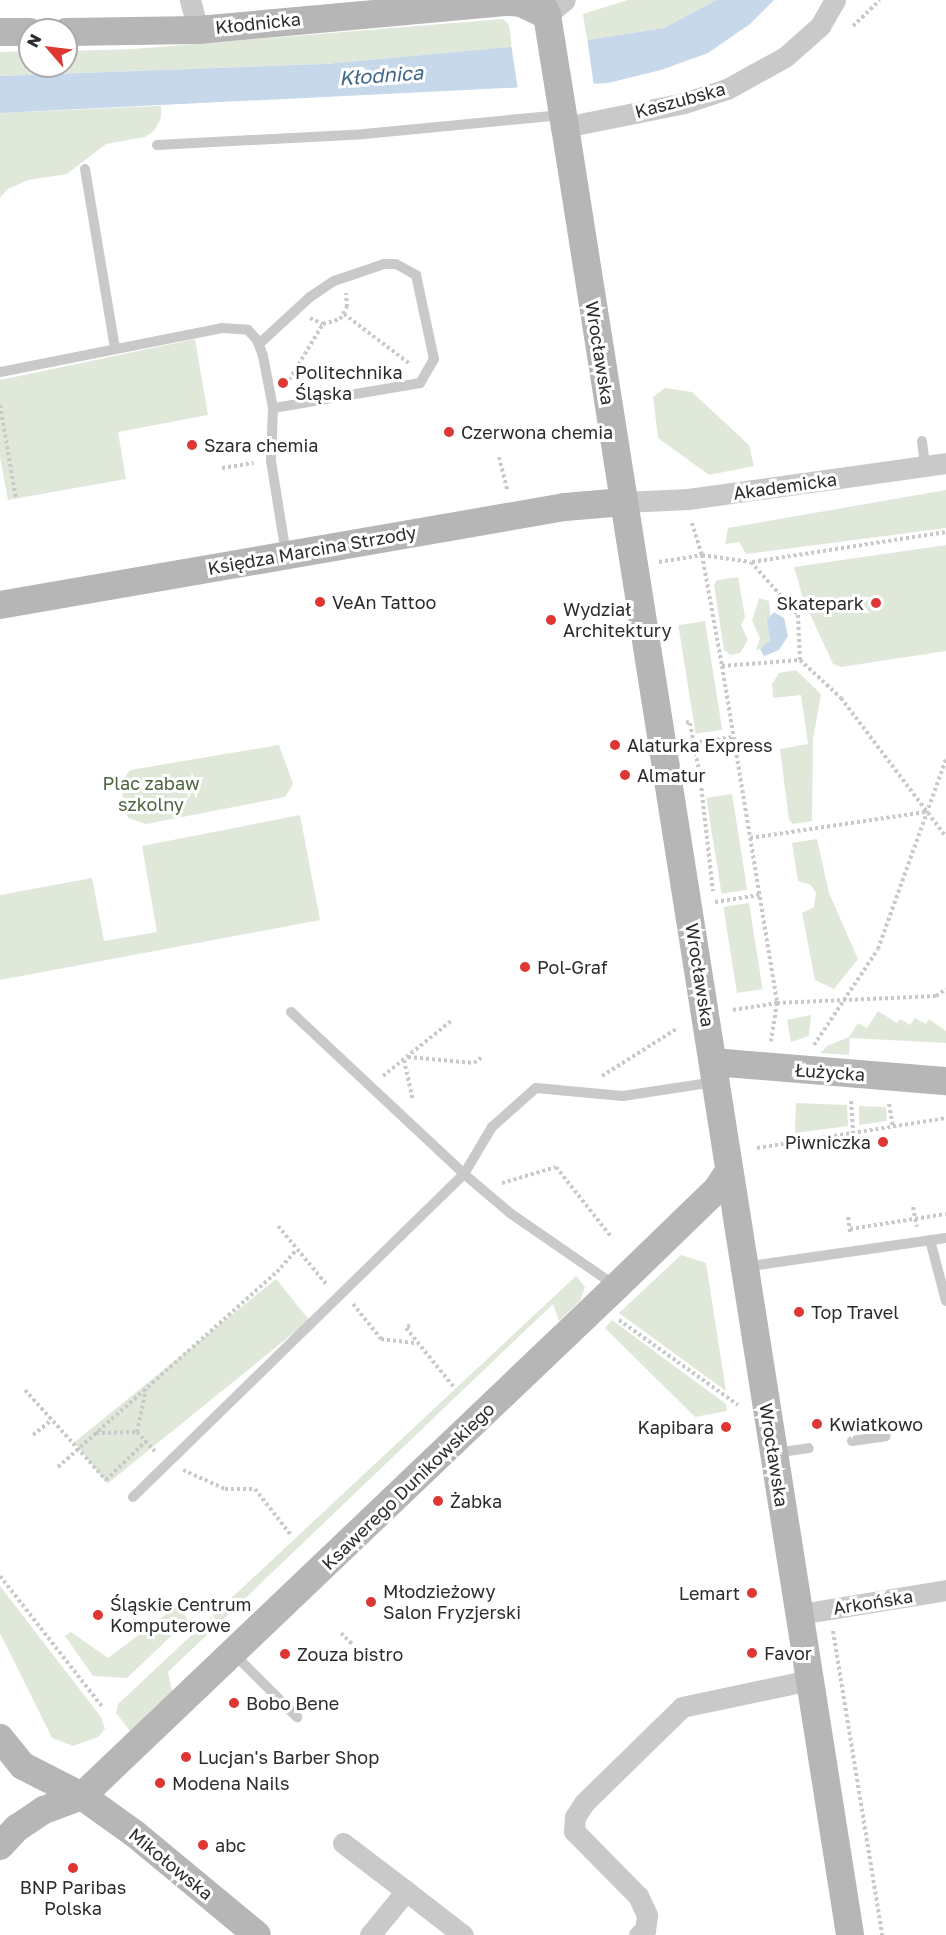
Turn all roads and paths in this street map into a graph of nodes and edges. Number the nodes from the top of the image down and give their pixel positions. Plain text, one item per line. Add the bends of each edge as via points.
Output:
1 (190, 0) edge
2 (835, 0) edge
3 (848, 0) edge
4 (879, 0) edge
5 (451, 2) edge
6 (550, 4) edge
7 (820, 26) junction
8 (853, 26) dead end
9 (198, 30) junction
10 (0, 32) edge
11 (18, 32) edge
12 (78, 32) edge
13 (563, 114) junction
14 (157, 145) dead end
15 (85, 169) dead end
16 (334, 281) junction
17 (303, 304) junction
18 (345, 314) junction
19 (323, 324) junction
20 (259, 344) junction
21 (115, 349) junction
22 (0, 372) edge
23 (426, 376) junction
24 (0, 405) edge
25 (273, 408) junction
26 (922, 441) dead end
27 (500, 456) dead end
28 (271, 460) junction
29 (936, 464) edge
30 (222, 468) dead end
31 (507, 490) dead end
32 (16, 499) dead end
33 (624, 502) junction
34 (693, 524) dead end
35 (946, 532) edge
36 (286, 554) junction
37 (702, 555) junction
38 (658, 562) dead end
39 (751, 562) junction
40 (0, 605) edge
41 (800, 660) junction
42 (722, 666) junction
43 (686, 722) dead end
44 (733, 737) junction
45 (692, 743) junction
46 (946, 759) edge
47 (927, 812) junction
48 (946, 837) edge
49 (750, 838) junction
50 (713, 892) dead end
51 (759, 894) junction
52 (716, 902) dead end
53 (946, 989) edge
54 (844, 999) junction
55 (777, 1003) junction
56 (733, 1010) dead end
57 (291, 1012) dead end
58 (451, 1021) dead end
59 (678, 1028) dead end
60 (770, 1045) dead end
61 (813, 1047) dead end
62 (405, 1058) junction
63 (482, 1058) dead end
64 (715, 1072) junction
65 (382, 1076) dead end
66 (946, 1081) edge
67 (576, 1092) junction
68 (851, 1101) dead end
69 (414, 1104) dead end
70 (889, 1104) dead end
71 (946, 1118) edge
72 (893, 1127) junction
73 (853, 1133) junction
74 (757, 1148) dead end
75 (729, 1171) junction
76 (464, 1174) junction
77 (481, 1189) junction
78 (913, 1207) dead end
79 (946, 1214) edge
80 (848, 1218) dead end
81 (916, 1219) junction
82 (917, 1225) dead end
83 (278, 1226) dead end
84 (612, 1238) dead end
85 (946, 1238) edge
86 (930, 1240) junction
87 (297, 1249) junction
88 (744, 1267) junction
89 (617, 1286) junction
90 (340, 1294) junction
91 (946, 1301) edge
92 (610, 1313) dead end
93 (410, 1325) dead end
94 (419, 1344) junction
95 (453, 1386) dead end
96 (146, 1388) junction
97 (25, 1390) dead end
98 (738, 1405) dead end
99 (50, 1422) junction
100 (137, 1432) junction
101 (95, 1433) junction
102 (33, 1436) dead end
103 (886, 1436) dead end
104 (146, 1441) junction
105 (852, 1441) dead end
106 (809, 1448) dead end
107 (77, 1450) junction
108 (774, 1453) junction
109 (167, 1463) junction
110 (58, 1467) dead end
111 (133, 1497) dead end
112 (291, 1535) dead end
113 (0, 1576) edge
114 (946, 1590) edge
115 (800, 1614) junction
116 (834, 1625) dead end
117 (341, 1633) dead end
118 (355, 1647) dead end
119 (233, 1653) junction
120 (810, 1680) junction
121 (103, 1708) dead end
122 (297, 1717) dead end
123 (0, 1738) edge
124 (82, 1796) junction
125 (343, 1843) dead end
126 (0, 1846) edge
127 (406, 1891) junction
128 (257, 1935) edge
129 (370, 1935) edge
130 (463, 1935) edge
131 (639, 1935) edge
132 (850, 1935) edge
133 (882, 1935) edge

1 - 9 street
2 - 7 street, Kaszubska
3 - 7 street
4 - 8 path
5 - 6 street, Kłodnicka
5 - 9 street, Kłodnicka
6 - 13 street, Wrocławska
7 - 13 street, Kaszubska via 785,57 727,89 684,103
9 - 12 street, Kłodnicka
10 - 11 street
13 - 14 lane via 364,134
13 - 33 street, Wrocławska
15 - 21 lane
16 - 17 lane
16 - 18 path via 348,299
16 - 23 lane via 384,264 396,264 416,275 434,359
17 - 19 path via 310,318
17 - 20 lane
18 - 19 path via 335,322
18 - 23 path
19 - 25 path
20 - 21 lane via 248,330 222,328
20 - 25 lane
21 - 22 lane
23 - 25 lane via 409,386
24 - 32 path
25 - 28 lane
26 - 29 lane
27 - 31 path
28 - 30 path
28 - 36 lane
29 - 33 street, Akademicka via 688,499
33 - 36 street, Księdza Marcina Strzody via 565,507
33 - 64 street, Wrocławska
34 - 37 path
35 - 39 path
36 - 40 street, Księdza Marcina Strzody
37 - 38 path
37 - 39 path
37 - 42 path
39 - 41 path via 798,615
41 - 42 path
41 - 47 path via 841,698
42 - 44 path
43 - 45 path via 690,723
44 - 45 path
44 - 49 path
45 - 50 path
46 - 47 path
47 - 48 path
47 - 49 path
47 - 54 path via 878,949
49 - 51 path
51 - 52 path
51 - 55 path
53 - 54 path via 936,996
54 - 55 path
54 - 61 path
55 - 56 path
55 - 60 path
57 - 76 lane
58 - 62 path
59 - 67 path
62 - 63 path via 474,1063
62 - 65 path
62 - 69 path
64 - 66 street, Łużycka
64 - 67 lane via 623,1096
64 - 75 street, Wrocławska
67 - 76 lane via 536,1088 492,1127
68 - 73 path
70 - 72 path
71 - 72 path
72 - 73 path
73 - 74 path
75 - 88 street, Wrocławska
75 - 89 street, Ksawerego Dunikowskiego via 717,1189
76 - 77 lane
76 - 90 lane
77 - 84 path via 556,1167
77 - 89 lane
78 - 81 path
79 - 81 path
80 - 81 path via 850,1232
81 - 82 path
83 - 87 path
85 - 86 lane
86 - 88 lane
86 - 91 lane
87 - 90 path
87 - 96 path via 277,1272
88 - 108 street, Wrocławska
89 - 119 street, Ksawerego Dunikowskiego
90 - 94 path via 381,1339
90 - 109 lane
92 - 98 path
93 - 94 path via 406,1328
94 - 95 path
96 - 100 path
96 - 101 path
97 - 99 path
99 - 102 path
99 - 107 path
100 - 101 path
100 - 104 path
101 - 107 path
103 - 105 lane
104 - 107 path via 106,1480
104 - 109 path
106 - 108 lane
107 - 110 path
108 - 115 street, Wrocławska
109 - 111 lane
109 - 112 path via 225,1489 255,1489
113 - 121 path
114 - 115 street, Arkońska
115 - 120 street, Wrocławska
116 - 133 path via 834,1646
117 - 118 path
119 - 122 lane
119 - 124 street, Ksawerego Dunikowskiego
120 - 131 street via 682,1707 575,1816 574,1831 638,1896 648,1915 645,1930
120 - 132 street, Wrocławska
123 - 124 street, Mikołowska via 23,1766
124 - 126 street via 44,1810 17,1828
124 - 128 street, Mikołowska via 135,1834
125 - 127 street
127 - 129 street
127 - 130 street

